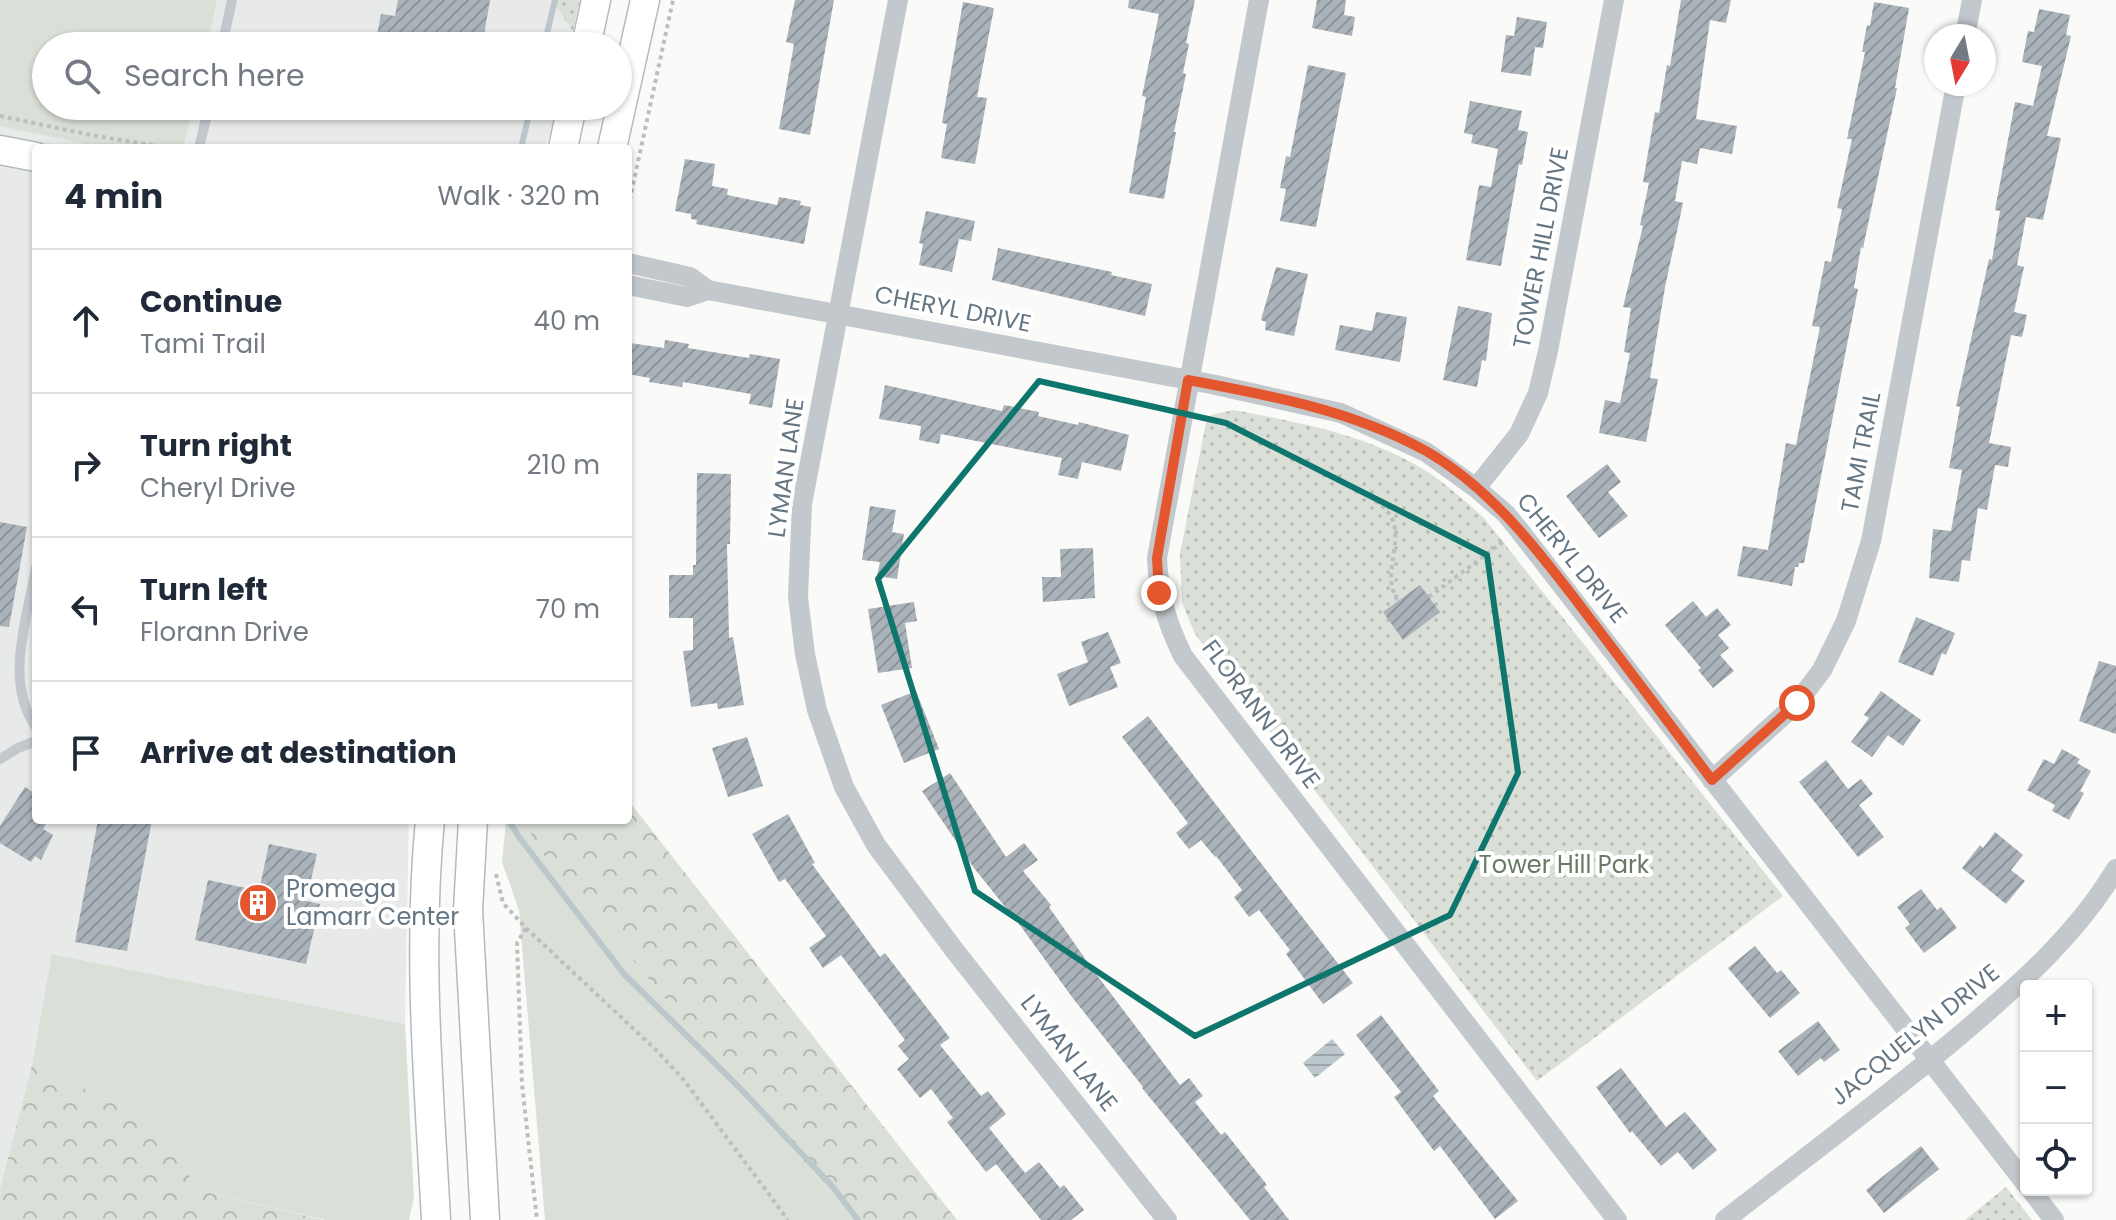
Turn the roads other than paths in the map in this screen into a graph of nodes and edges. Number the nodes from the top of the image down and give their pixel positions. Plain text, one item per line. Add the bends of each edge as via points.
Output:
1 (232, 0) edge
2 (596, 0) edge
3 (645, 0) edge
4 (898, 0) edge
5 (1259, 0) edge
6 (1614, 0) edge
7 (1972, 0) edge
8 (1967, 24) edge
9 (225, 32) edge
10 (589, 32) edge
11 (632, 58) edge
12 (1954, 96) edge
13 (206, 120) edge
14 (569, 120) edge
15 (618, 120) edge
16 (200, 144) edge
17 (564, 144) edge
18 (613, 144) edge
19 (0, 150) edge
20 (32, 156) edge
21 (632, 264) edge
22 (632, 286) edge
23 (708, 290) junction
24 (838, 314) junction
25 (1188, 380) junction
26 (1476, 488) junction
27 (32, 590) edge
28 (32, 720) edge
29 (32, 743) edge
30 (0, 759) edge
31 (1712, 780) junction
32 (430, 824) edge
33 (473, 824) edge
34 (2116, 869) edge
35 (1929, 1061) junction
36 (2020, 1176) edge
37 (2036, 1196) edge
38 (436, 1220) edge
39 (485, 1220) edge
40 (1167, 1220) edge
41 (1617, 1220) edge
42 (1725, 1220) edge
43 (2054, 1220) edge

1 - 9 lane
2 - 10 main road
3 - 11 main road
4 - 24 street, LYMAN LANE
5 - 25 street, FLORANN DRIVE
6 - 26 street, TOWER HILL DRIVE via 1538,393 1519,434
7 - 8 street
12 - 31 street, TAMI TRAIL via 1871,541 1846,621 1822,670 1797,703
13 - 16 lane
14 - 17 main road
15 - 18 main road
19 - 20 main road
21 - 23 street, CHERYL DRIVE via 690,277
22 - 23 street, CHERYL DRIVE via 687,297
23 - 24 street, CHERYL DRIVE
24 - 25 street, CHERYL DRIVE
24 - 40 street, LYMAN LANE via 802,504 798,597 817,710 844,787 876,845 946,939
25 - 26 street, CHERYL DRIVE via 1341,413 1426,452
25 - 41 street, FLORANN DRIVE via 1157,558 1159,593 1183,656
26 - 31 street, CHERYL DRIVE via 1505,513 1572,595
27 - 28 lane via 20,682
29 - 30 lane
31 - 35 street, CHERYL DRIVE
32 - 38 main road via 424,995
33 - 39 main road via 468,910
34 - 35 street, JACQUELYN DRIVE via 2047,958
35 - 36 street, CHERYL DRIVE
35 - 42 street, JACQUELYN DRIVE
37 - 43 street

